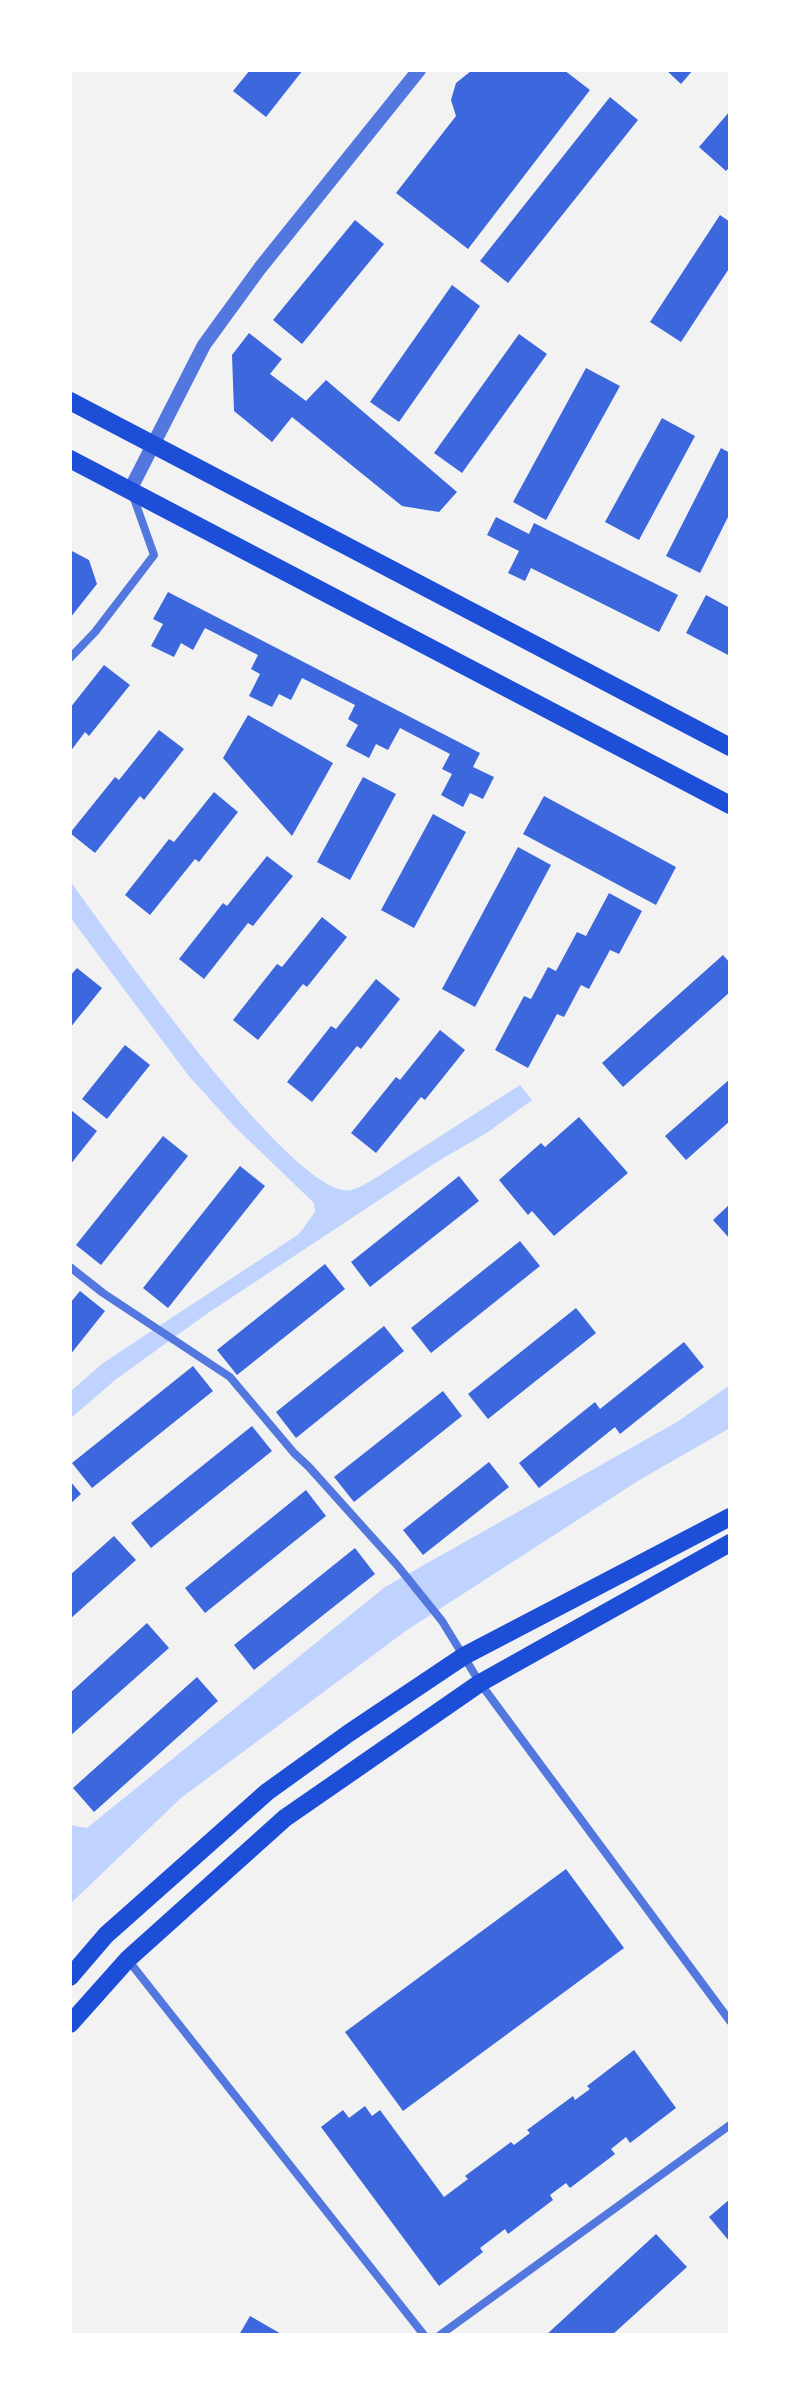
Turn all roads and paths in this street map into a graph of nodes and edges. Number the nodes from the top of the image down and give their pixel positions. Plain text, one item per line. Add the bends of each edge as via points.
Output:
1 (419, 70) edge
2 (70, 401) edge
3 (153, 444) junction
4 (70, 459) edge
5 (130, 490) junction
6 (70, 658) edge
7 (730, 747) edge
8 (730, 805) edge
9 (70, 1267) edge
10 (730, 1517) edge
11 (730, 1543) edge
12 (464, 1656) junction
13 (480, 1683) junction
14 (128, 1959) junction
15 (70, 1977) edge
16 (730, 2021) edge
17 (70, 2024) edge
18 (730, 2125) edge
19 (424, 2335) edge
20 (440, 2335) edge

1 - 3 street via 204,345
2 - 3 main road
3 - 5 street
3 - 7 main road
4 - 5 main road
5 - 6 street via 154,555
5 - 8 main road
9 - 12 street via 230,1377 397,1565
10 - 12 main road
11 - 13 main road
12 - 13 street
12 - 15 main road via 267,1792 106,1935
13 - 14 main road via 285,1818
13 - 16 street
14 - 17 main road
14 - 19 street
18 - 20 street

